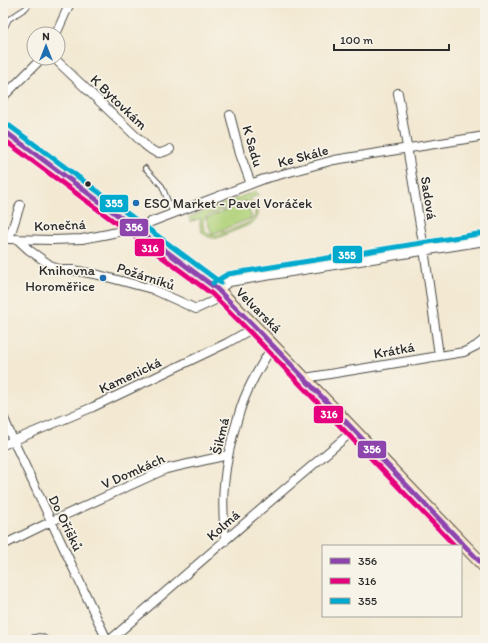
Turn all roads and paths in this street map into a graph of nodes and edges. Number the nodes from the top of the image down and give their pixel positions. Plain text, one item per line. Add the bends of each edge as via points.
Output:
1 (30, 3) edge
2 (70, 3) edge
3 (60, 26) edge
4 (3, 31) edge
5 (34, 66) edge
6 (62, 66) edge
7 (398, 93) dead end
8 (3, 97) edge
9 (230, 115) dead end
10 (3, 130) edge
11 (485, 136) edge
12 (170, 149) dead end
13 (408, 149) junction
14 (145, 168) dead end
15 (251, 184) junction
16 (20, 205) dead end
17 (173, 214) junction
18 (135, 228) junction
19 (10, 238) edge
20 (485, 240) edge
21 (424, 249) junction
22 (221, 292) junction
23 (255, 327) junction
24 (485, 339) edge
25 (273, 345) junction
26 (439, 355) junction
27 (304, 378) junction
28 (3, 416) edge
29 (354, 430) junction
30 (13, 440) junction
31 (3, 445) edge
32 (228, 455) junction
33 (52, 521) junction
34 (225, 541) junction
35 (3, 545) edge
36 (485, 567) edge
37 (32, 640) edge
38 (44, 640) edge
39 (109, 640) edge

1 - 4 lane via 9,19
2 - 3 street
5 - 8 street
6 - 12 street, K Bytovkám via 154,152 162,153
7 - 13 street, Sadová
9 - 15 street, K Sadu
10 - 18 main road, Velvarská
11 - 13 street, Ke Skále
13 - 15 street, Ke Skále via 334,160
13 - 21 street, Sadová
14 - 17 lane via 162,186
15 - 17 street, Ke Skále
16 - 19 street
17 - 18 street, Ke Skále
18 - 19 street, Konečná via 82,239
18 - 22 main road, Velvarská
19 - 22 street, Požárníků via 63,270 99,275 152,289 196,309
20 - 21 street
21 - 22 street via 229,281
21 - 26 street, Sadová
22 - 23 main road, Velvarská
23 - 25 main road, Velvarská
23 - 30 street, Kamenická via 227,344 93,407
24 - 26 street, Krátká via 464,352
25 - 27 main road, Velvarská
25 - 32 street, Šikmá via 250,386 239,413
26 - 27 street, Krátká
27 - 29 main road, Velvarská
28 - 30 street, Do Oříšků
29 - 34 street, Kolmá
29 - 36 main road, Velvarská
30 - 31 street, Kamenická
30 - 33 street, Do Oříšků
32 - 33 street, V Domkách via 166,469
32 - 34 street, Šikmá via 224,485
33 - 35 street, V Domkách
33 - 39 street, Do Oříšků
34 - 39 street, Kolmá
37 - 38 street

